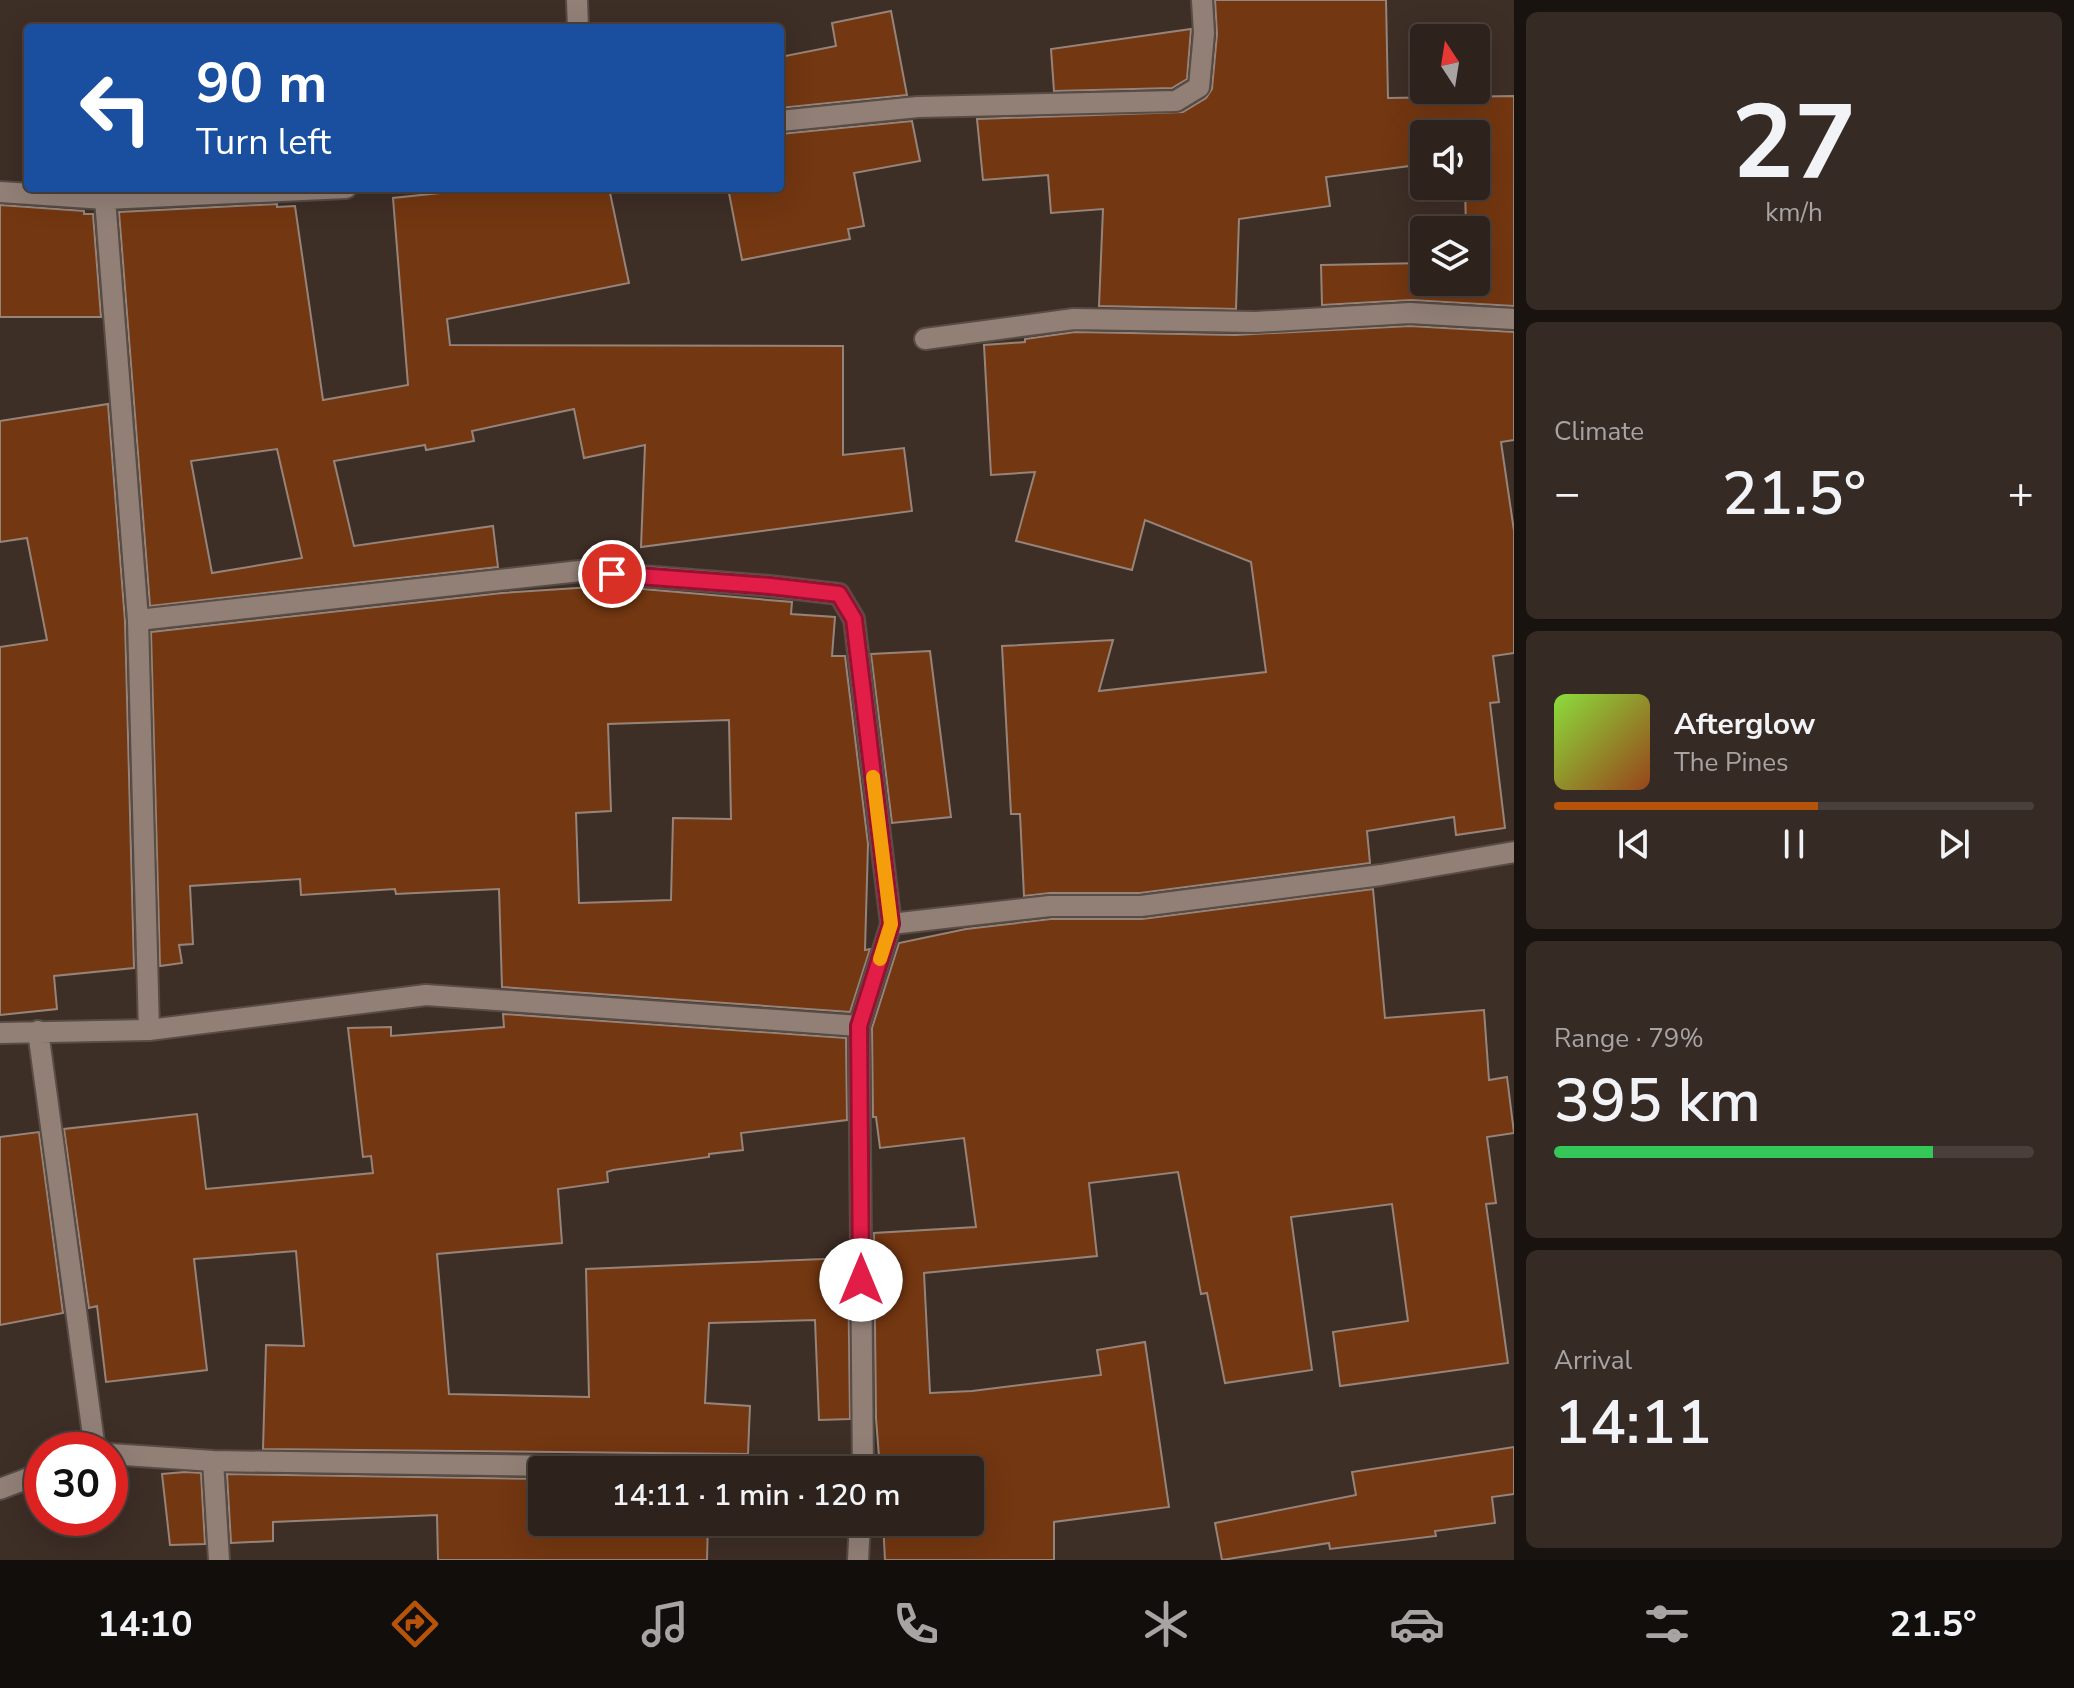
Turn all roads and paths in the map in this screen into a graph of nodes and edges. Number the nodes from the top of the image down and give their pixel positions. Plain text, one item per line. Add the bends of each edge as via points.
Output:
1 (577, 0) edge
2 (1202, 0) edge
3 (578, 24) edge
4 (784, 121) edge
5 (0, 192) edge
6 (258, 192) edge
7 (105, 199) junction
8 (1514, 319) edge
9 (925, 339) dead end
10 (138, 620) junction
11 (1514, 852) edge
12 (891, 924) junction
13 (859, 1026) junction
14 (149, 1030) junction
15 (38, 1031) junction
16 (0, 1033) edge
17 (93, 1432) edge
18 (128, 1455) edge
19 (863, 1456) edge
20 (213, 1461) junction
21 (528, 1466) edge
22 (24, 1480) edge
23 (0, 1489) edge
24 (859, 1536) edge
25 (219, 1560) edge
26 (858, 1560) edge

1 - 3 street
2 - 4 street via 1199,87 1176,101 918,107
5 - 7 street
6 - 7 street
7 - 10 street
8 - 9 street via 1410,313 1256,322 1074,319
10 - 12 street via 580,571 839,594 854,619
10 - 14 street
11 - 12 street via 1141,906 1050,906
12 - 13 street
13 - 14 street via 426,995
13 - 19 street
14 - 15 street
15 - 16 street
15 - 17 street
18 - 20 street
20 - 21 street
20 - 25 street
22 - 23 street
24 - 26 street

